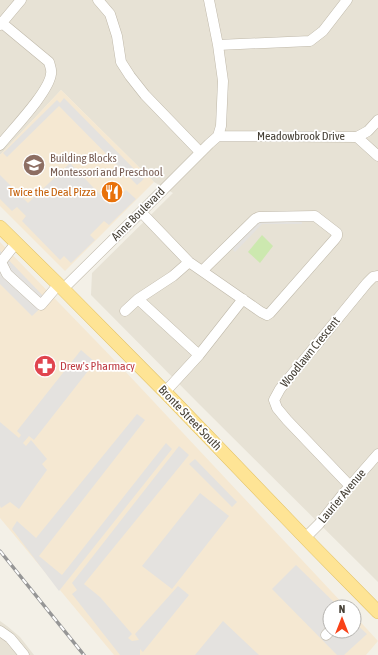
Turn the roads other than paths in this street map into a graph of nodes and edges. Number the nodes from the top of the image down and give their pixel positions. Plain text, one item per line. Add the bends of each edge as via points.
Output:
1 (21, 0) edge
2 (98, 0) edge
3 (209, 0) edge
4 (347, 0) edge
5 (1, 24) edge
6 (218, 44) junction
7 (378, 120) edge
8 (218, 136) junction
9 (357, 136) junction
10 (0, 145) edge
11 (200, 152) junction
12 (378, 156) edge
13 (142, 212) junction
14 (0, 227) edge
15 (16, 243) junction
16 (189, 262) junction
17 (202, 271) junction
18 (378, 276) edge
19 (61, 286) junction
20 (138, 298) junction
21 (243, 299) junction
22 (125, 312) dead end
23 (199, 355) junction
24 (165, 392) junction
25 (378, 454) edge
26 (350, 486) junction
27 (305, 538) junction
28 (378, 612) edge
29 (0, 631) edge
30 (24, 655) edge

1 - 5 street
2 - 11 street via 110,14 121,62 130,76 144,95
3 - 6 street
4 - 6 street via 323,31 310,41
5 - 10 street via 49,62 51,75 45,90
6 - 8 street via 223,81 221,126
7 - 9 street, Meadowbrook Drive via 368,131
8 - 9 street, Meadowbrook Drive
8 - 11 street, Anne Boulevard
9 - 12 street
11 - 13 street, Anne Boulevard
13 - 16 street
13 - 19 street, Anne Boulevard
14 - 15 main road, Bronte Street South
15 - 19 main road, Bronte Street South
15 - 19 street, Anne Boulevard via 1,262 7,274 41,305
16 - 17 street
16 - 20 street via 173,276
17 - 21 street
17 - 21 street via 259,217 315,216 337,233 335,239 270,313 264,314
18 - 26 street, Woodlawn Crescent via 367,283 280,389 274,400 287,420
19 - 24 main road, Bronte Street South
20 - 22 street
20 - 23 street
21 - 23 street
23 - 24 street
24 - 27 main road, Bronte Street South
25 - 26 street, Laurier Avenue
26 - 27 street, Laurier Avenue
27 - 28 main road, Bronte Street South
29 - 30 street via 10,638

